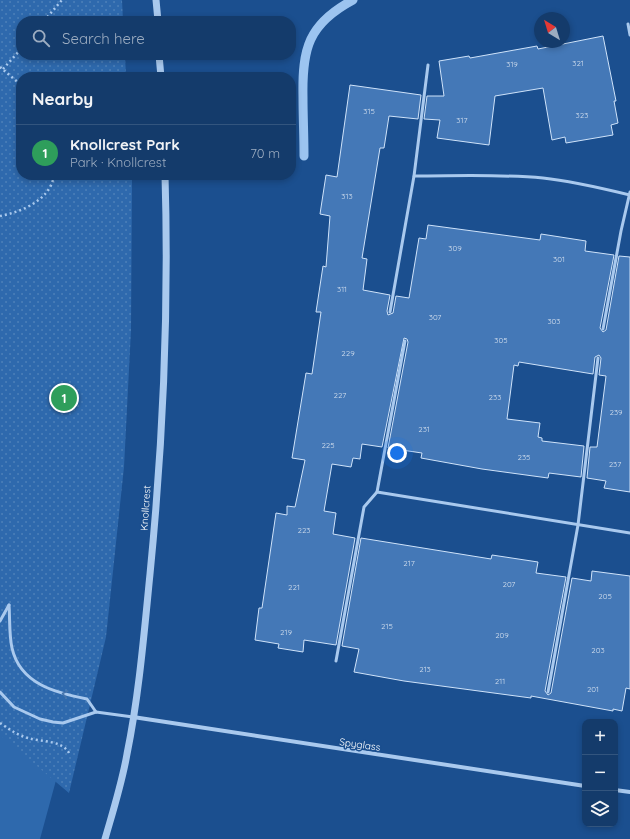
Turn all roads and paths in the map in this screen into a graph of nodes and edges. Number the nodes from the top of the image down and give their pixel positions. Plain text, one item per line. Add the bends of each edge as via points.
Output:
1 (62, 0) edge
2 (156, 0) edge
3 (48, 16) edge
4 (158, 16) edge
5 (628, 24) dead end
6 (630, 35) edge
7 (16, 54) edge
8 (160, 60) edge
9 (428, 65) dead end
10 (0, 67) edge
11 (3, 69) junction
12 (161, 72) edge
13 (16, 81) edge
14 (414, 176) junction
15 (52, 180) edge
16 (165, 180) edge
17 (630, 194) edge
18 (0, 216) edge
19 (390, 312) dead end
20 (603, 329) dead end
21 (405, 341) dead end
22 (598, 358) dead end
23 (377, 492) junction
24 (578, 525) junction
25 (630, 533) edge
26 (0, 621) edge
27 (336, 661) dead end
28 (0, 692) edge
29 (548, 692) dead end
30 (96, 712) junction
31 (133, 717) junction
32 (582, 786) edge
33 (618, 790) edge
34 (630, 792) edge
35 (105, 839) edge

1 - 3 path
2 - 4 street
5 - 6 lane
7 - 11 path
8 - 12 street
9 - 14 lane
10 - 11 path
11 - 13 path
14 - 17 lane via 487,175 544,178
14 - 19 lane
15 - 18 path via 39,200 18,212
16 - 31 street, Knollcrest via 167,282 160,447 151,560
17 - 20 lane
21 - 23 lane
22 - 24 lane
23 - 24 lane
23 - 27 lane via 364,507
24 - 25 lane
24 - 29 lane
30 -> 26 lane via 87,698 45,689 29,677 18,665 12,649 9,605
28 - 30 lane via 14,707 53,722 63,723
30 - 31 lane
31 - 32 street, Spyglass
31 - 35 street, Knollcrest via 127,756
33 - 34 street

